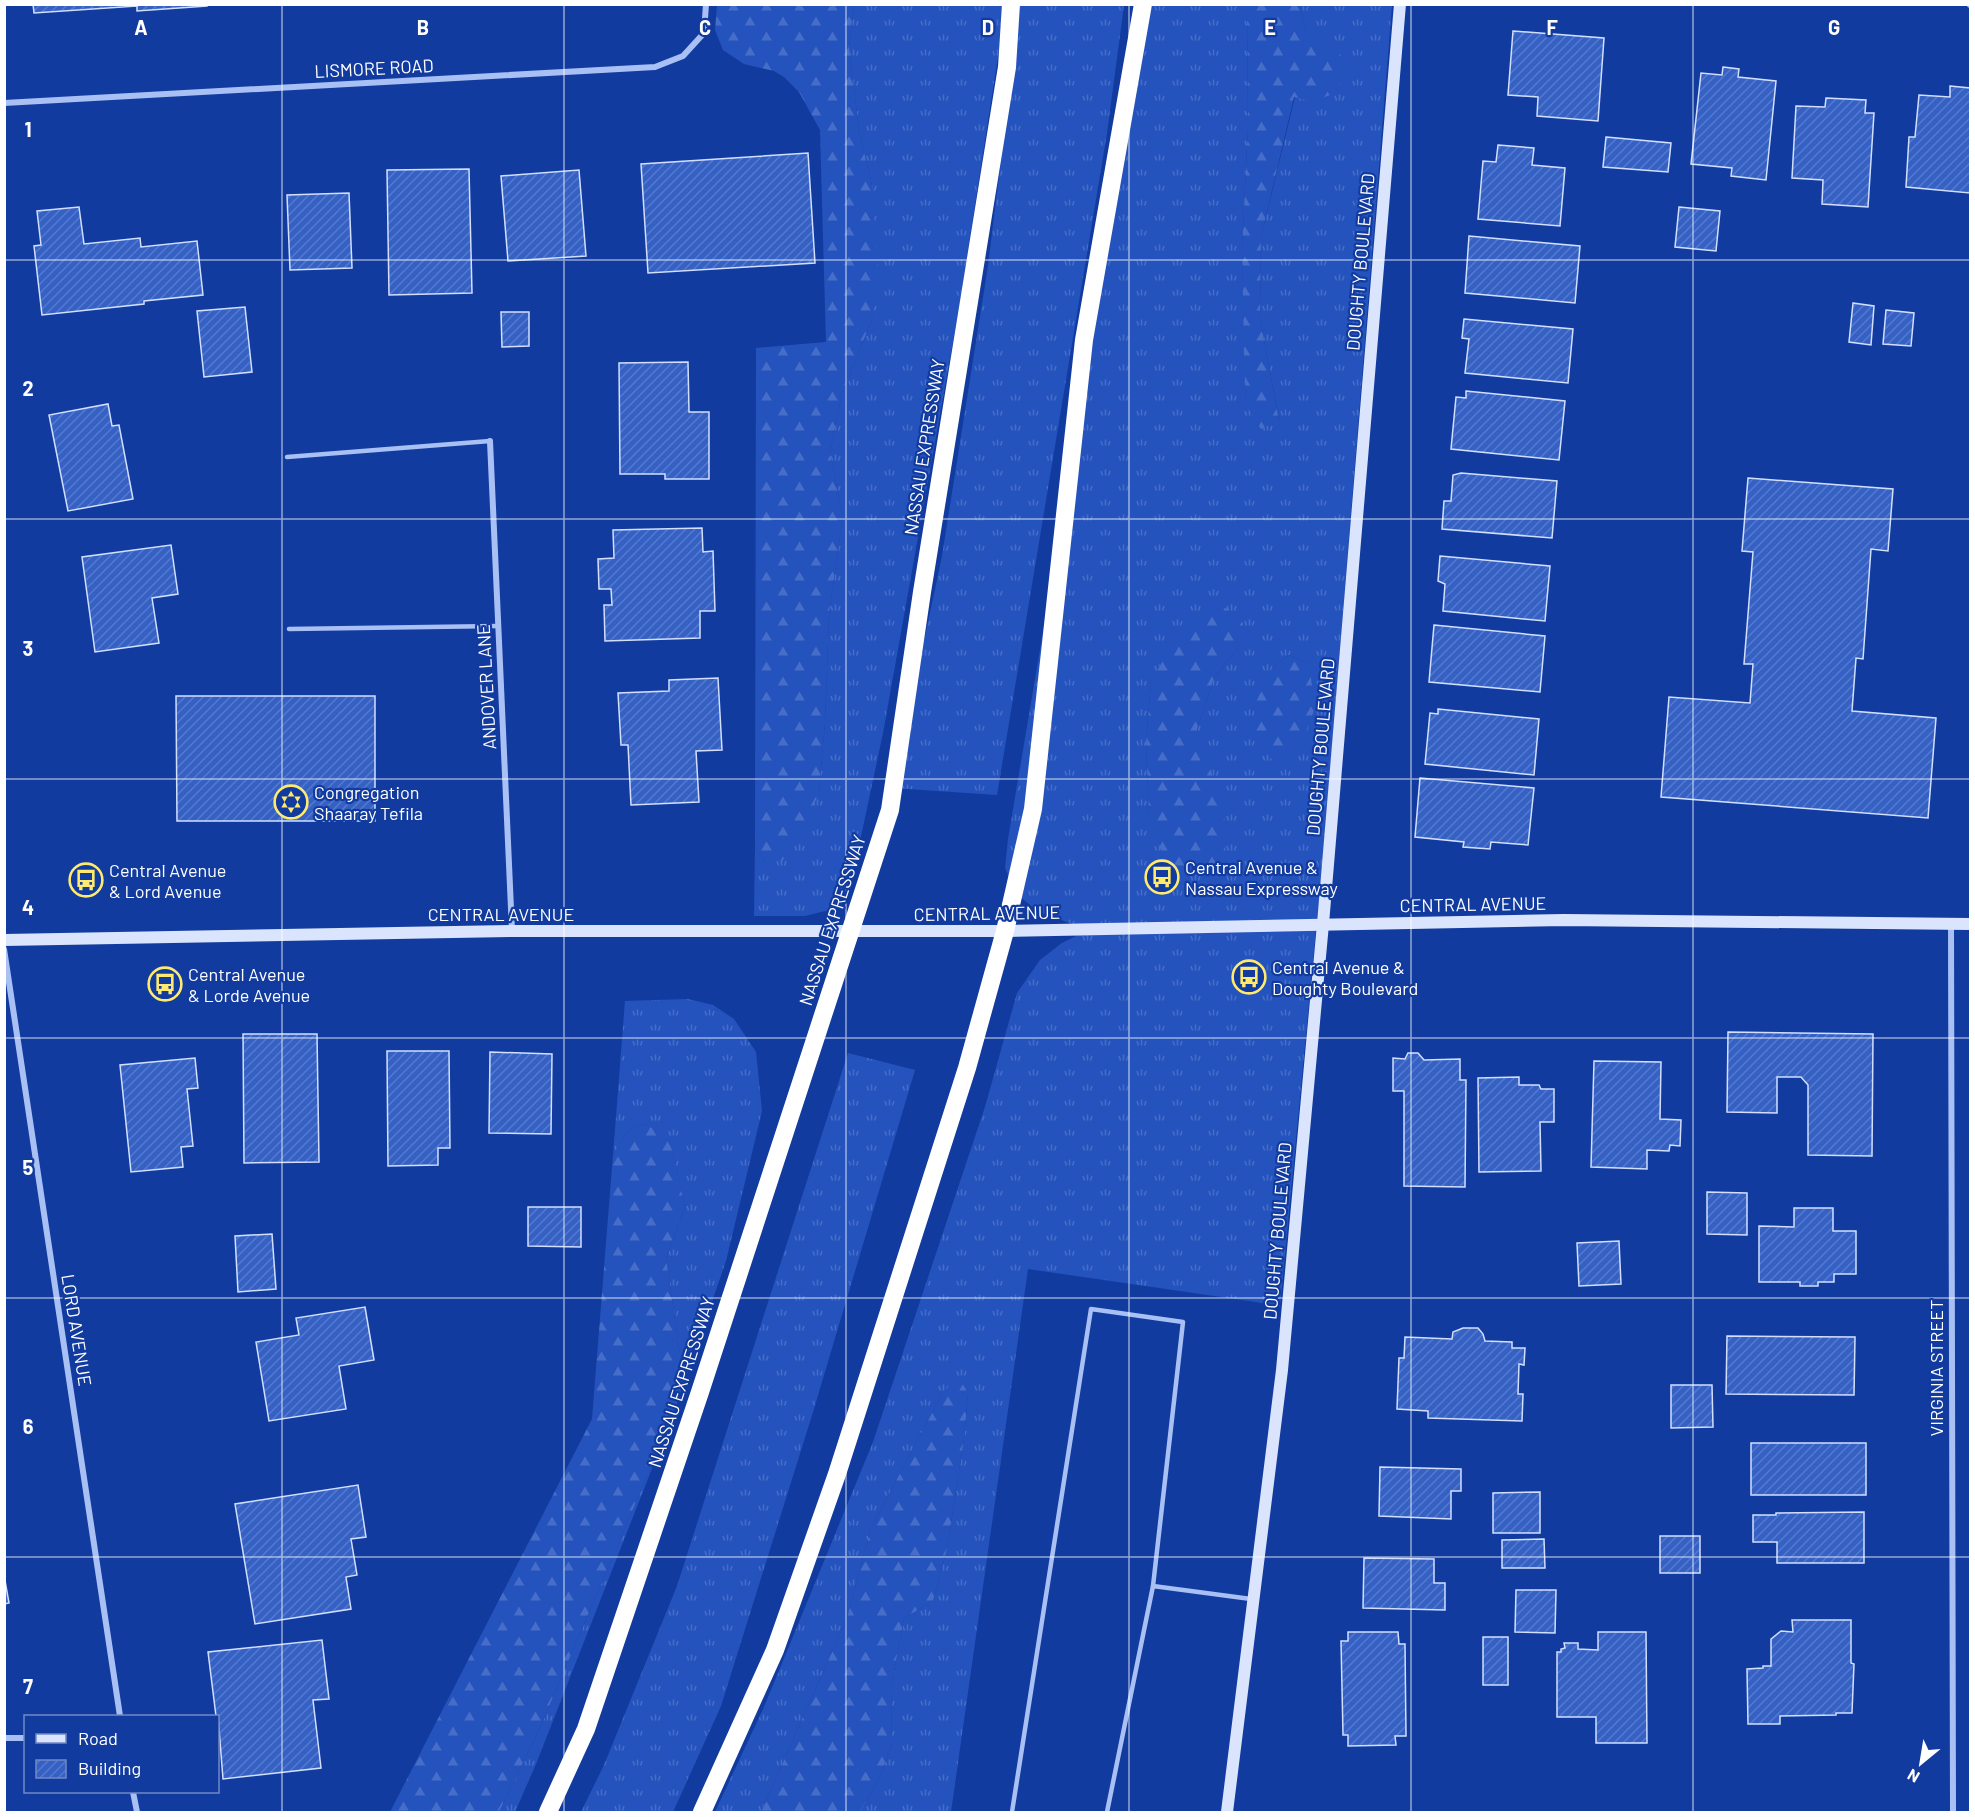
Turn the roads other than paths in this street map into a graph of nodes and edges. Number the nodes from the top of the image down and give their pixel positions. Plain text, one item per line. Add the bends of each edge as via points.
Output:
1 (706, 4) edge
2 (1011, 4) edge
3 (1143, 4) edge
4 (1400, 4) edge
5 (4, 104) edge
6 (490, 441) joint
7 (287, 457) dead end
8 (498, 626) junction
9 (290, 628) dead end
10 (1323, 924) junction
11 (1950, 924) junction
12 (1971, 924) edge
13 (512, 931) junction
14 (1005, 931) junction
15 (849, 932) junction
16 (4, 940) edge
17 (4, 949) edge
18 (1153, 1586) junction
19 (1253, 1599) junction
20 (120, 1715) edge
21 (4, 1738) edge
22 (24, 1738) edge
23 (133, 1793) edge
24 (137, 1812) edge
25 (548, 1812) edge
26 (702, 1812) edge
27 (1012, 1812) edge
28 (1107, 1812) edge
29 (1227, 1812) edge
30 (1953, 1812) edge

1 - 5 street, LISMORE ROAD via 704,33 683,56 655,67
2 - 15 highway, NASSAU EXPRESSWAY via 1007,67 890,810
3 - 14 highway via 1084,340 1033,809
4 - 10 street, DOUGHTY BOULEVARD
6 - 7 lane
6 - 8 street, ANDOVER LANE
8 - 9 lane
8 - 13 street, ANDOVER LANE
10 - 11 street, CENTRAL AVENUE via 1564,920
10 - 14 street, CENTRAL AVENUE
10 - 19 street, DOUGHTY BOULEVARD via 1282,1370
11 - 12 street, CENTRAL AVENUE
11 - 30 street, VIRGINIA STREET
13 - 15 street, CENTRAL AVENUE
13 - 16 street, CENTRAL AVENUE
14 - 15 street, CENTRAL AVENUE
14 - 26 highway via 967,1068 837,1474 775,1650
15 - 25 highway, NASSAU EXPRESSWAY via 590,1718
17 - 20 street, LORD AVENUE
18 - 19 lane
18 - 27 lane via 1183,1322 1091,1309
18 - 28 lane
19 - 29 street, DOUGHTY BOULEVARD
21 - 22 street
23 - 24 street

